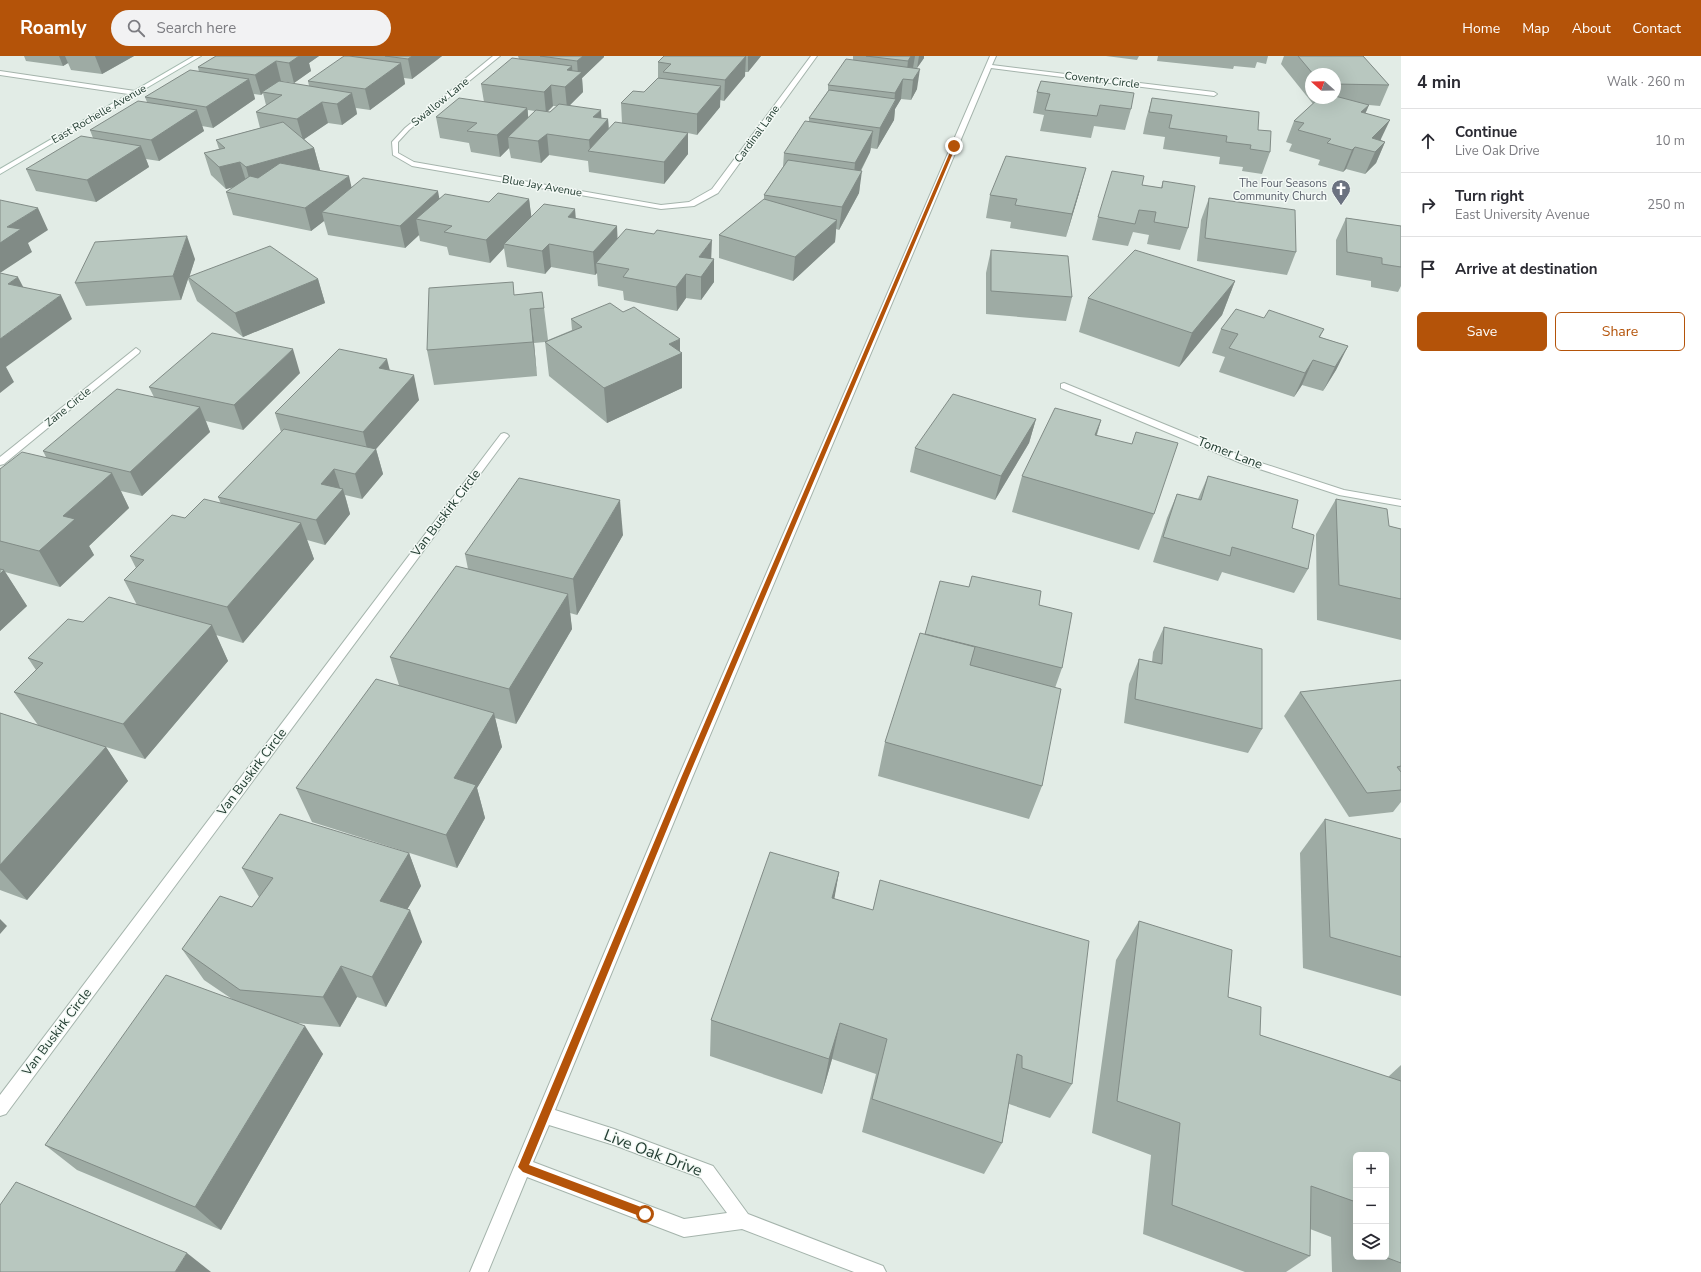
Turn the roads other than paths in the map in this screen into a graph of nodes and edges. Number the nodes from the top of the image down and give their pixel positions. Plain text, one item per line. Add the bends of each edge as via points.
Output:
1 (198, 56) edge
2 (497, 56) edge
3 (814, 56) edge
4 (991, 61) edge
5 (0, 73) edge
6 (135, 93) junction
7 (1214, 94) dead end
8 (395, 154) joint
9 (0, 172) edge
10 (691, 204) joint
11 (136, 351) dead end
12 (1064, 386) dead end
13 (504, 436) dead end
14 (0, 462) edge
15 (1401, 504) edge
16 (0, 1108) edge
17 (544, 1115) junction
18 (523, 1167) junction
19 (742, 1220) junction
20 (479, 1272) edge
21 (876, 1272) edge

1 - 6 street, East Rochelle Avenue
2 - 8 street, Swallow Lane via 407,129 395,142
3 - 10 street, Cardinal Lane via 715,191
4 - 7 street, Coventry Circle
4 - 17 street
5 - 6 street
6 - 9 street, East Rochelle Avenue
8 - 10 street, Blue Jay Avenue via 412,164 661,207
11 - 14 street, Zane Circle
12 - 15 street, Tomer Lane via 1245,461 1343,493
13 - 16 street, Van Buskirk Circle
17 - 18 street
17 - 19 street, Live Oak Drive via 614,1137 707,1172
18 - 19 street via 684,1228
18 - 20 street
19 - 21 street

